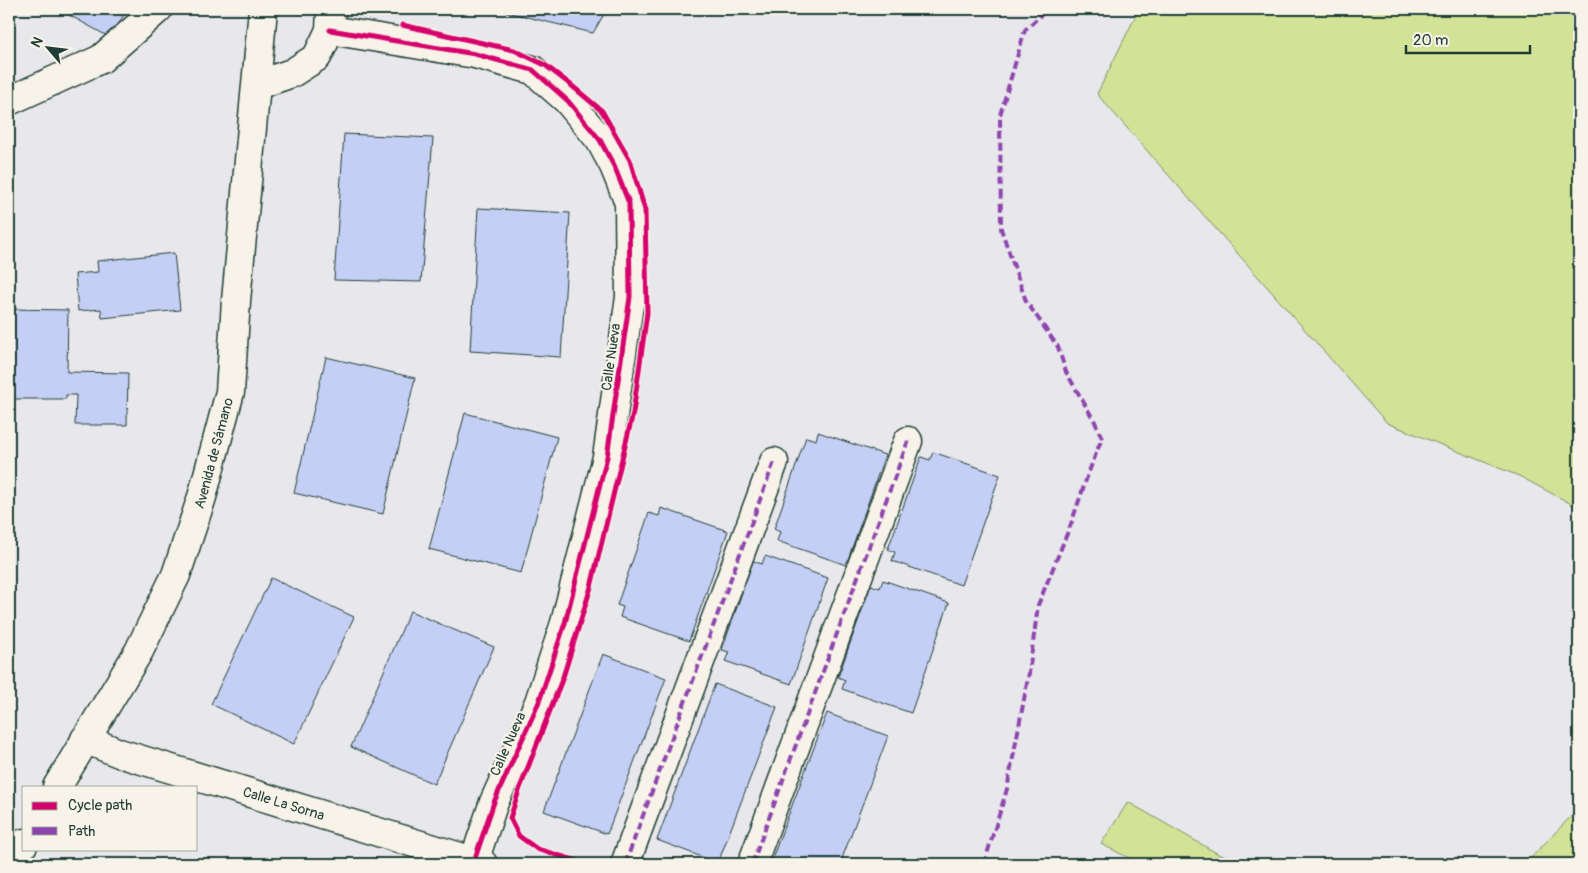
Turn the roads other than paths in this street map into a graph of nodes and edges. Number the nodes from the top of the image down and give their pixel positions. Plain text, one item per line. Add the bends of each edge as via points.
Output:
1 (158, 9) edge
2 (263, 9) edge
3 (330, 19) edge
4 (257, 85) junction
5 (9, 101) edge
6 (908, 441) dead end
7 (774, 462) dead end
8 (85, 739) junction
9 (58, 786) edge
10 (22, 846) edge
11 (477, 863) edge
12 (11, 864) edge
13 (625, 864) edge
14 (752, 864) edge

1 - 5 street via 101,58
2 - 4 street, Avenida de Sámano
3 - 4 street via 316,57 292,73
3 - 11 street, Calle Nueva via 533,70 568,101 600,140 628,203 630,297 607,457 565,623 539,702 494,802
4 - 8 street, Avenida de Sámano via 230,392 202,497 176,574 139,651
6 - 14 street
7 - 13 street
8 - 9 street, Avenida de Sámano
8 - 11 street, Calle La Sorna via 119,754
10 - 12 street

